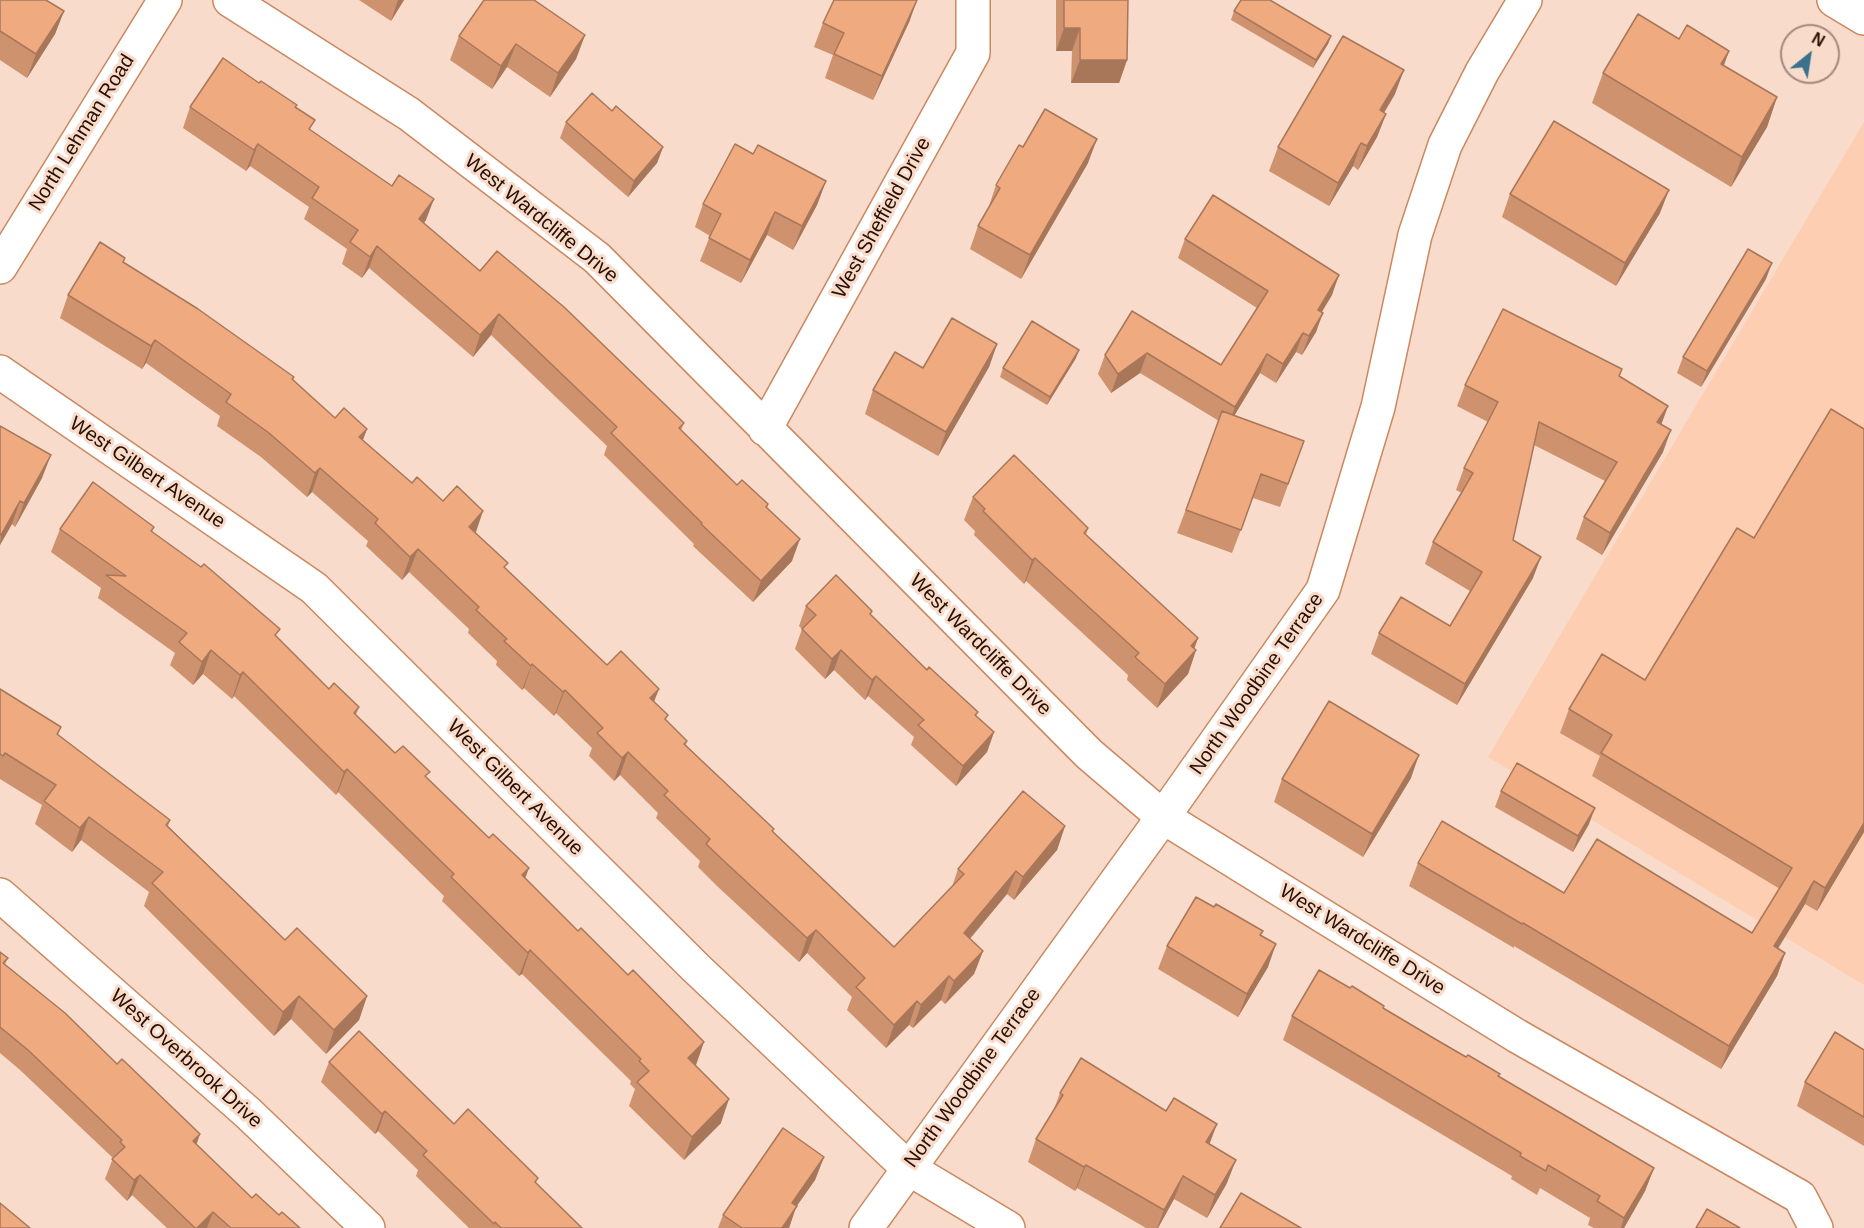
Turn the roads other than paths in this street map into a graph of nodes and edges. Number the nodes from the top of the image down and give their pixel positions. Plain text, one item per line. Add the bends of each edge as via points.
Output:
1 (165, 0) edge
2 (230, 0) edge
3 (973, 0) edge
4 (1525, 0) edge
5 (1834, 0) edge
6 (1864, 18) edge
7 (0, 267) edge
8 (0, 372) edge
9 (765, 429) junction
10 (1163, 817) junction
11 (0, 895) edge
12 (908, 1168) junction
13 (368, 1228) edge
14 (866, 1228) edge
15 (1008, 1228) edge
16 (1816, 1228) edge

1 - 7 street, North Lehman Road
2 - 9 street, West Wardcliffe Drive via 409,114 597,258
3 - 9 street, West Sheffield Drive via 973,53
4 - 10 street, North Woodbine Terrace via 1445,145 1415,235 1378,407 1323,590
5 - 6 street
8 - 12 street, West Gilbert Avenue via 314,588 696,968
9 - 10 street, West Wardcliffe Drive via 1089,754
10 - 12 street, North Woodbine Terrace
10 - 16 street, West Wardcliffe Drive via 1517,1036 1800,1197
11 - 13 street, West Overbrook Drive via 248,1113
12 - 14 street, North Woodbine Terrace
12 - 15 street, West Gilbert Avenue

